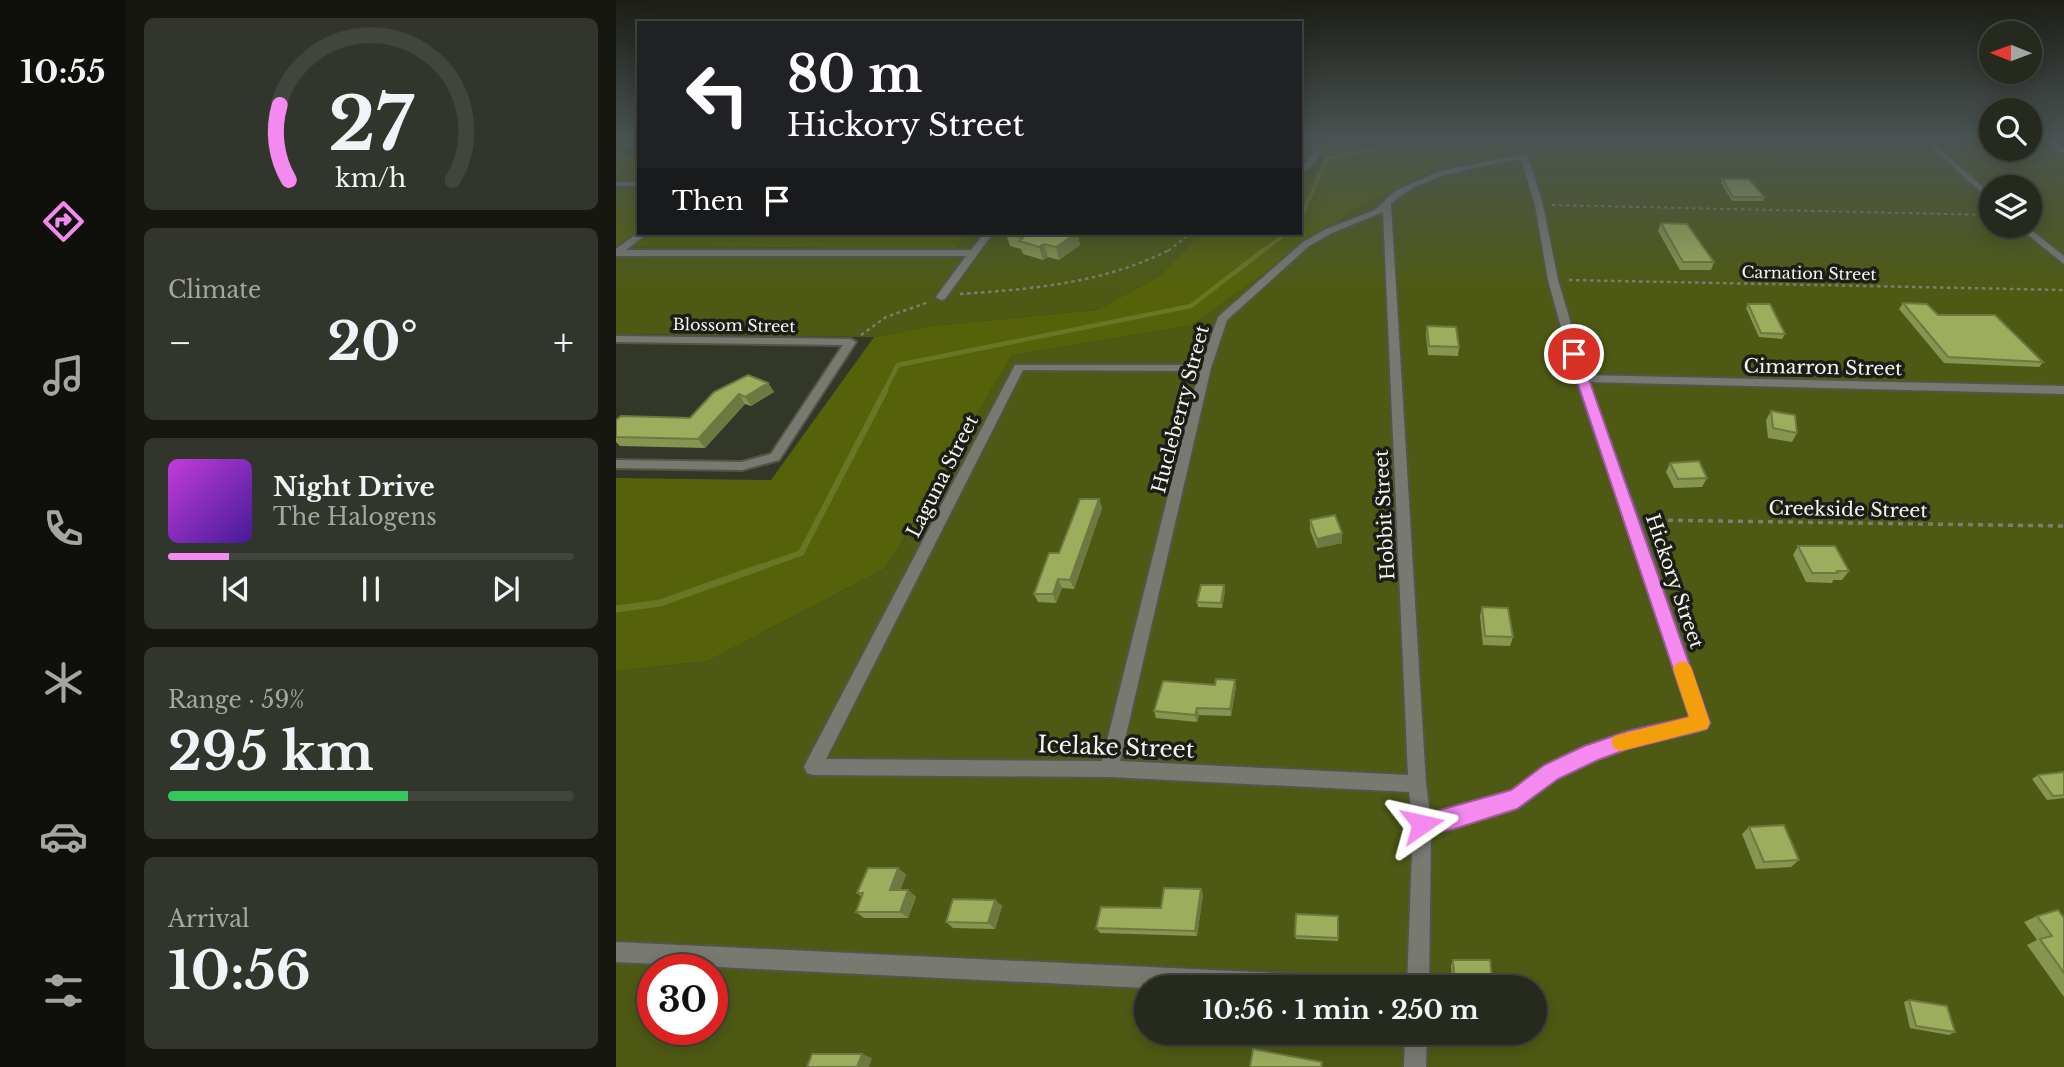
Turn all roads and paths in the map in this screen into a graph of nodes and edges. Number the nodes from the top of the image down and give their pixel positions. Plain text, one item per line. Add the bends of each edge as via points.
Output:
1 (1410, 188) edge
2 (1534, 188) edge
3 (1387, 203) junction
4 (1539, 205) junction
5 (1979, 215) edge
6 (640, 235) edge
7 (987, 235) edge
8 (1189, 235) edge
9 (2036, 238) edge
10 (616, 253) edge
11 (974, 253) junction
12 (2064, 261) edge
13 (1553, 280) junction
14 (2064, 290) edge
15 (941, 297) junction
16 (616, 339) edge
17 (851, 342) junction
18 (1205, 368) junction
19 (1581, 378) junction
20 (2064, 390) edge
21 (616, 464) edge
22 (1632, 519) junction
23 (2064, 526) edge
24 (813, 767) joint
25 (1109, 769) junction
26 (1417, 784) junction
27 (1422, 824) junction
28 (616, 952) edge
29 (1418, 975) edge
30 (1134, 977) edge
31 (1416, 1045) edge
32 (1415, 1067) edge

1 - 3 street, Hucleberry Street
2 - 4 street, Hickory Street
3 - 18 street, Hucleberry Street via 1378,212 1306,244 1230,309
3 - 26 street, Hobbit Street
4 - 5 path
4 - 13 street, Hickory Street
6 - 10 street
7 - 11 street
8 - 15 path via 1179,246 1139,265 1039,289
9 - 12 street
10 - 11 street
11 - 15 street
13 - 14 path, Carnation Street
13 - 19 street, Hickory Street
15 - 17 path via 886,317
16 - 17 street, Blossom Street
17 - 21 street via 775,457 742,466
18 - 24 street, Laguna Street via 1019,368
18 - 25 street, Hucleberry Street
19 - 20 street, Cimarron Street
19 - 22 street, Hickory Street
22 - 23 path, Creekside Street
22 - 27 street, Hickory Street via 1700,723 1591,753 1551,772 1517,799
24 - 25 street, Icelake Street
25 - 26 street, Icelake Street
26 - 27 street, Hobbit Street
27 - 29 street, Hobbit Street
28 - 30 street
31 - 32 street

